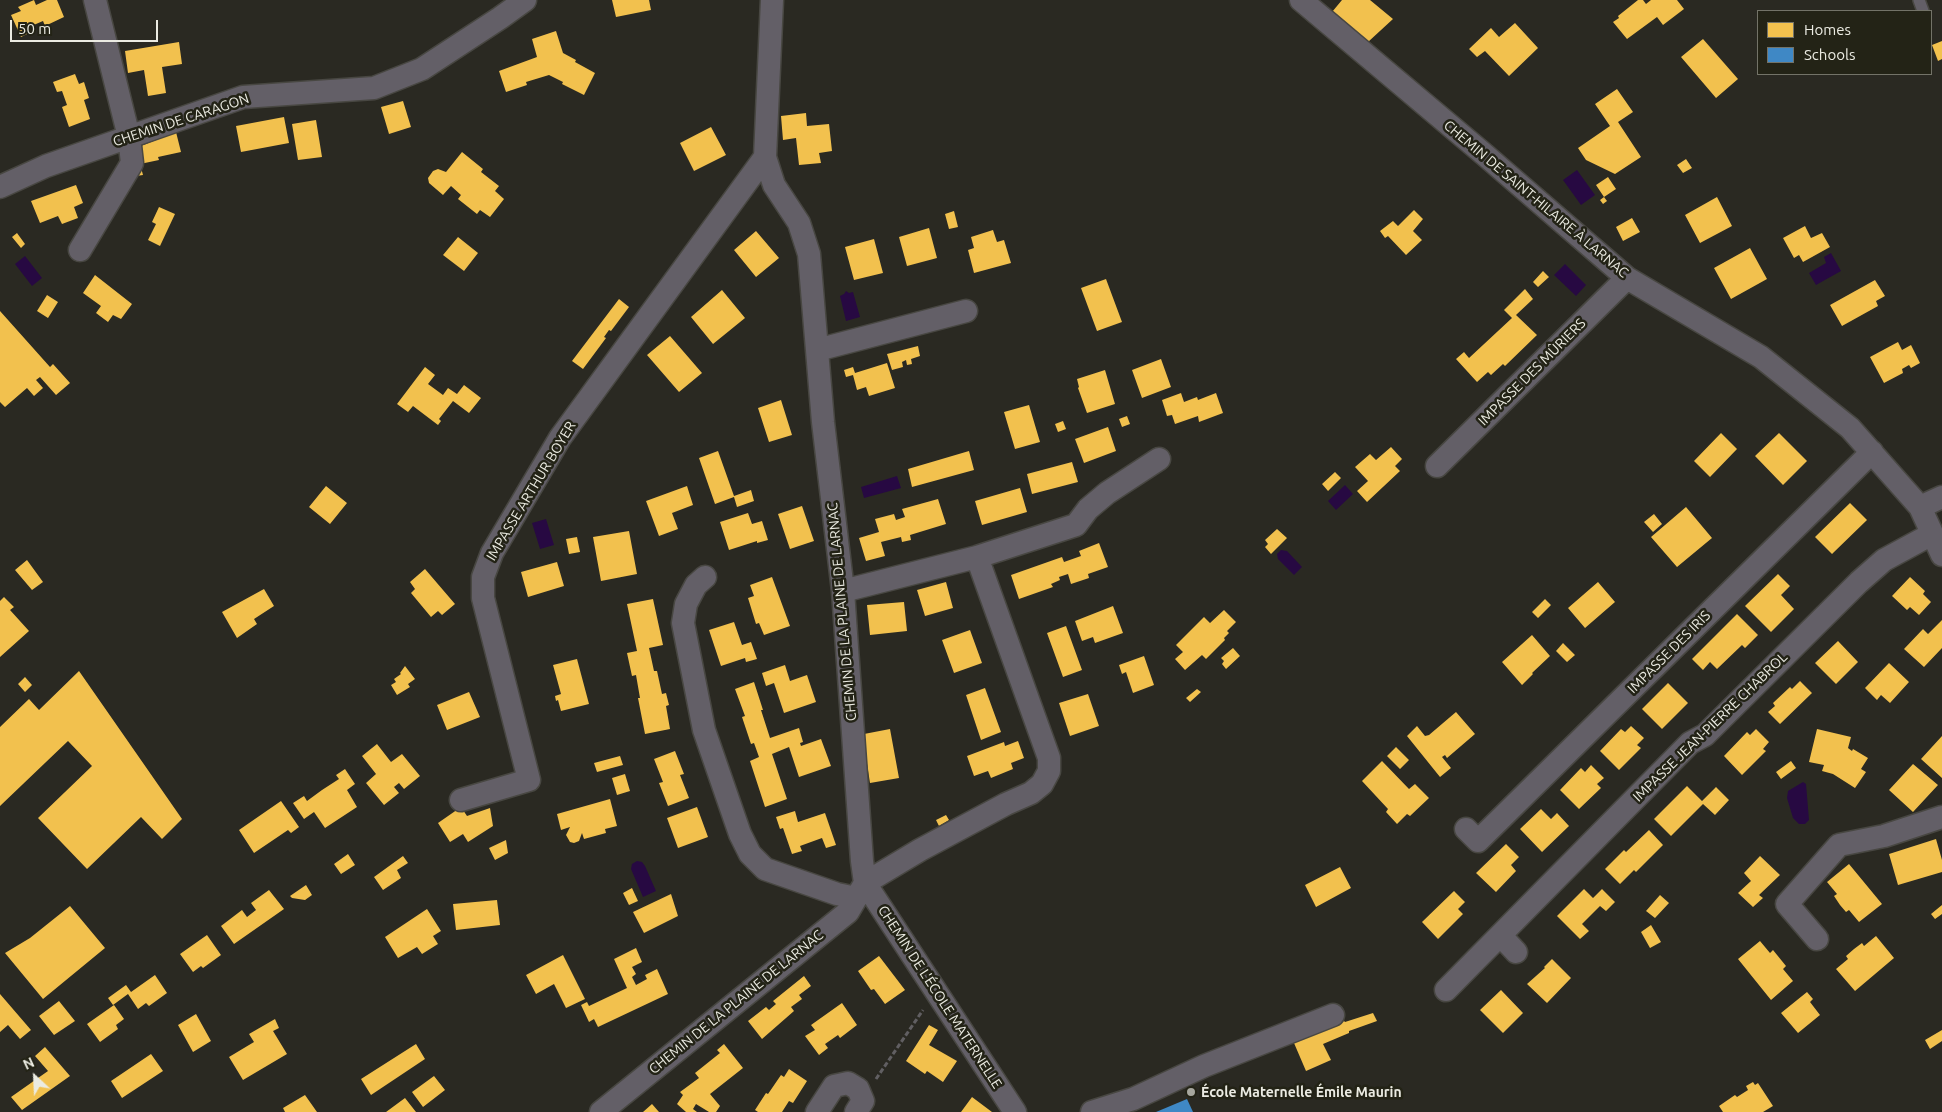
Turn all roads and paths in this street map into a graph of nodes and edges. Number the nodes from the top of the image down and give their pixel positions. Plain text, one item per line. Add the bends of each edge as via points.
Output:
1 (94, 0) edge
2 (525, 0) edge
3 (772, 0) edge
4 (1301, 0) edge
5 (129, 137) junction
6 (764, 158) junction
7 (0, 187) edge
8 (80, 250) dead end
9 (1627, 278) junction
10 (966, 311) dead end
11 (817, 350) junction
12 (1872, 452) junction
13 (1159, 459) dead end
14 (1437, 466) dead end
15 (1942, 497) edge
16 (1920, 507) junction
17 (1932, 534) junction
18 (1942, 556) edge
19 (977, 557) junction
20 (705, 577) dead end
21 (843, 590) junction
22 (461, 800) dead end
23 (1942, 816) edge
24 (1466, 828) dead end
25 (860, 891) junction
26 (1817, 939) dead end
27 (935, 990) junction
28 (1446, 990) dead end
29 (1333, 1015) dead end
30 (860, 1107) edge
31 (600, 1112) edge
32 (817, 1112) edge
33 (1015, 1112) edge
34 (1092, 1112) edge

1 - 5 street
2 - 5 street, CHEMIN DE CARAGON via 422,69 374,88 243,97
3 - 6 street, CHEMIN DE LA PLAINE DE LARNAC
4 - 9 street, CHEMIN DE SAINT-HILAIRE À LARNAC
5 - 7 street, CHEMIN DE CARAGON via 46,166
5 - 8 street via 132,163
6 - 11 street, CHEMIN DE LA PLAINE DE LARNAC via 774,185 799,224 810,254
6 - 22 street, IMPASSE ARTHUR BOYER via 560,438 492,553 483,577 483,598 529,780
9 - 12 street, CHEMIN DE SAINT-HILAIRE À LARNAC via 1761,358 1850,428
9 - 14 street, IMPASSE DES MÛRIERS
10 - 11 street
11 - 21 street, CHEMIN DE LA PLAINE DE LARNAC
12 - 16 street, CHEMIN DE SAINT-HILAIRE À LARNAC
12 - 24 street, IMPASSE DES IRIS via 1478,841
13 - 19 street via 1088,508 1076,525
15 - 16 street
16 - 17 street, CHEMIN DE SAINT-HILAIRE À LARNAC
17 - 18 street, CHEMIN DE SAINT-HILAIRE À LARNAC
17 - 28 street, IMPASSE JEAN-PIERRE CHABROL via 1884,560 1859,582 1705,735 1690,743 1526,908 1509,944
19 - 21 street
19 - 25 street via 1048,758 1049,771 1042,784 1031,793 920,850
20 - 25 street via 686,604 683,623 704,730 740,834 750,854 765,869 837,894
21 - 25 street, CHEMIN DE LA PLAINE DE LARNAC via 861,851
23 - 26 street via 1884,836 1840,845 1787,904
25 - 27 street, CHEMIN DE L'ÉCOLE MATERNELLE
25 - 31 street, CHEMIN DE LA PLAINE DE LARNAC via 848,912
27 - 30 path
27 - 33 street, CHEMIN DE L'ÉCOLE MATERNELLE
29 - 34 street via 1204,1066 1133,1099
30 - 32 street via 858,1089 848,1083 834,1086

